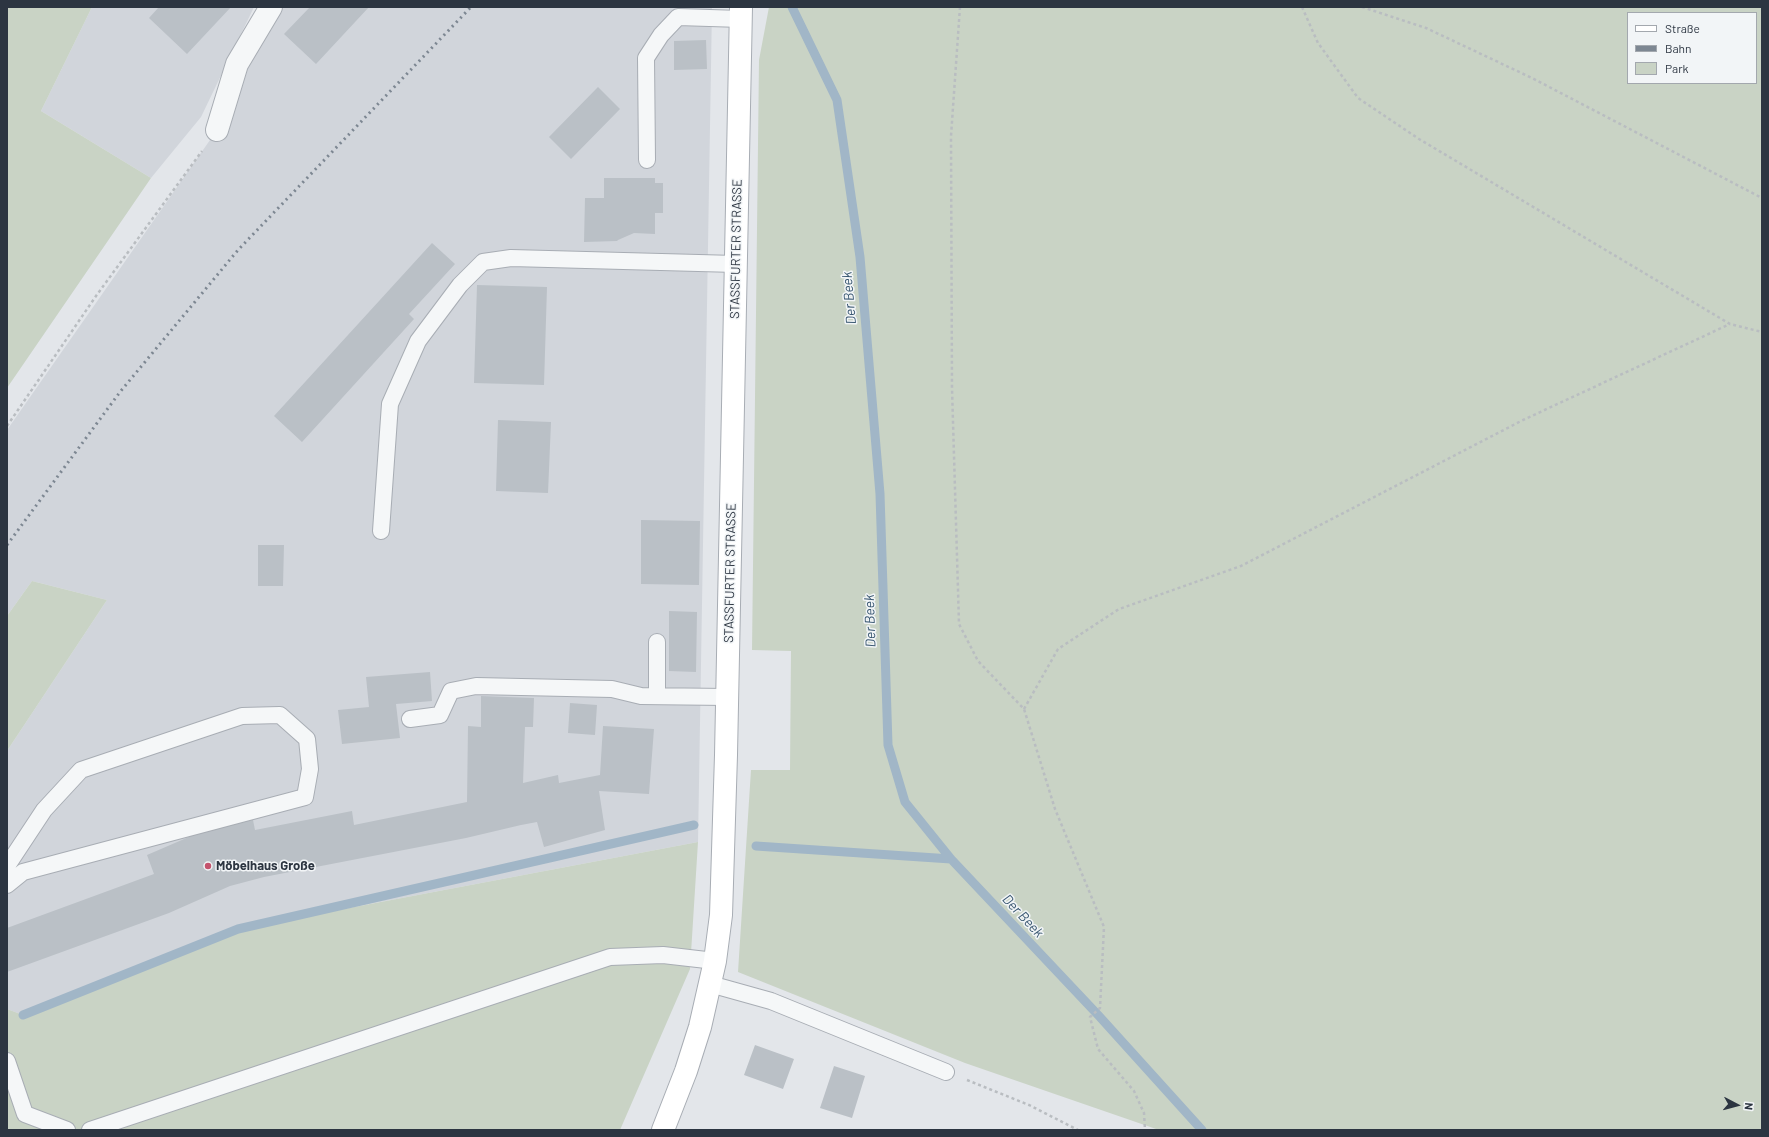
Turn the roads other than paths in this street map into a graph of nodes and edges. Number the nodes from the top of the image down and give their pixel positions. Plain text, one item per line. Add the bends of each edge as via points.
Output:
1 (271, 7) edge
2 (741, 13) edge
3 (217, 130) road end
4 (647, 160) dead end
5 (736, 264) junction
6 (381, 531) dead end
7 (656, 642) dead end
8 (657, 696) junction
9 (727, 697) junction
10 (410, 719) dead end
11 (7, 866) edge
12 (7, 885) edge
13 (715, 961) junction
14 (710, 984) junction
15 (7, 1061) edge
16 (946, 1072) road end
17 (67, 1130) edge
18 (90, 1130) edge
19 (663, 1130) edge

1 - 3 street via 237,64
2 - 4 lane via 678,17 661,35 646,58
2 - 5 main road, STASSFURTER STRASSE
5 - 6 lane via 510,258 483,262 460,285 418,341 390,404
5 - 9 main road, STASSFURTER STRASSE
7 - 8 lane
8 - 9 lane
8 - 10 lane via 641,696 612,689 476,686 451,691 440,715
9 - 13 main road, STASSFURTER STRASSE via 723,875
11 - 12 lane via 44,810 81,770 242,716 280,715 307,739 310,769 305,797 24,872
13 - 14 main road, STASSFURTER STRASSE
13 - 18 lane via 663,955 610,957
14 - 16 lane via 771,1001
14 - 19 main road, STASSFURTER STRASSE via 686,1071
15 - 17 lane via 25,1114

